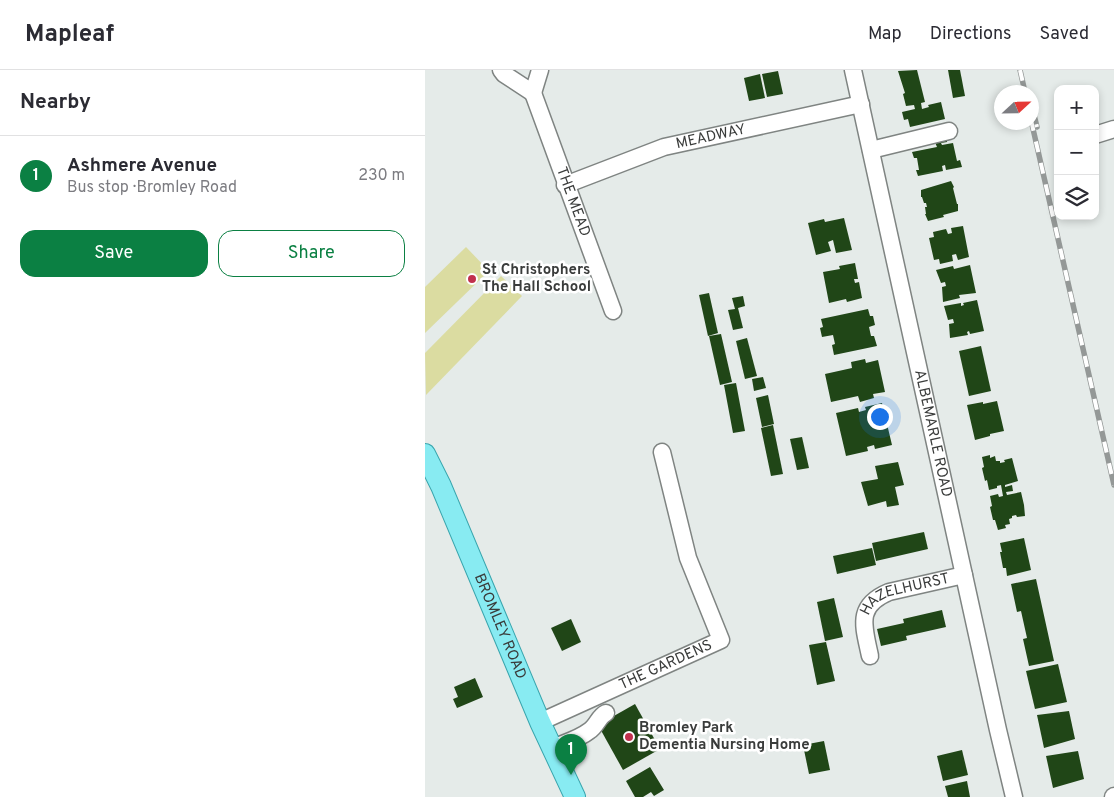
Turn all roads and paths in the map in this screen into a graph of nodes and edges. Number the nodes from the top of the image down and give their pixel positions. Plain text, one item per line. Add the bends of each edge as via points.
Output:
1 (501, 70) edge
2 (540, 70) edge
3 (853, 70) edge
4 (533, 93) junction
5 (861, 104) junction
6 (1114, 129) edge
7 (949, 131) dead end
8 (1099, 133) edge
9 (871, 150) junction
10 (565, 185) junction
11 (613, 311) dead end
12 (662, 452) dead end
13 (425, 454) edge
14 (964, 575) junction
15 (870, 656) dead end
16 (605, 713) dead end
17 (539, 722) junction
18 (552, 748) junction
19 (575, 797) edge
20 (1014, 797) edge

1 - 4 street
2 - 4 street
3 - 5 street, ALBEMARLE ROAD
4 - 10 street, THE MEAD
5 - 9 street, ALBEMARLE ROAD
5 - 10 street, MEADWAY via 664,147
6 - 8 street
7 - 9 street
9 - 14 street, ALBEMARLE ROAD
10 - 11 street, THE MEAD
12 - 17 street, THE GARDENS via 688,558 721,640
13 - 17 main road, BROMLEY ROAD
14 - 15 street, HAZELHURST via 878,596 869,604 863,624
14 - 20 street, ALBEMARLE ROAD
16 - 18 street via 587,733
17 - 18 main road, BROMLEY ROAD
18 - 19 main road, BROMLEY ROAD

